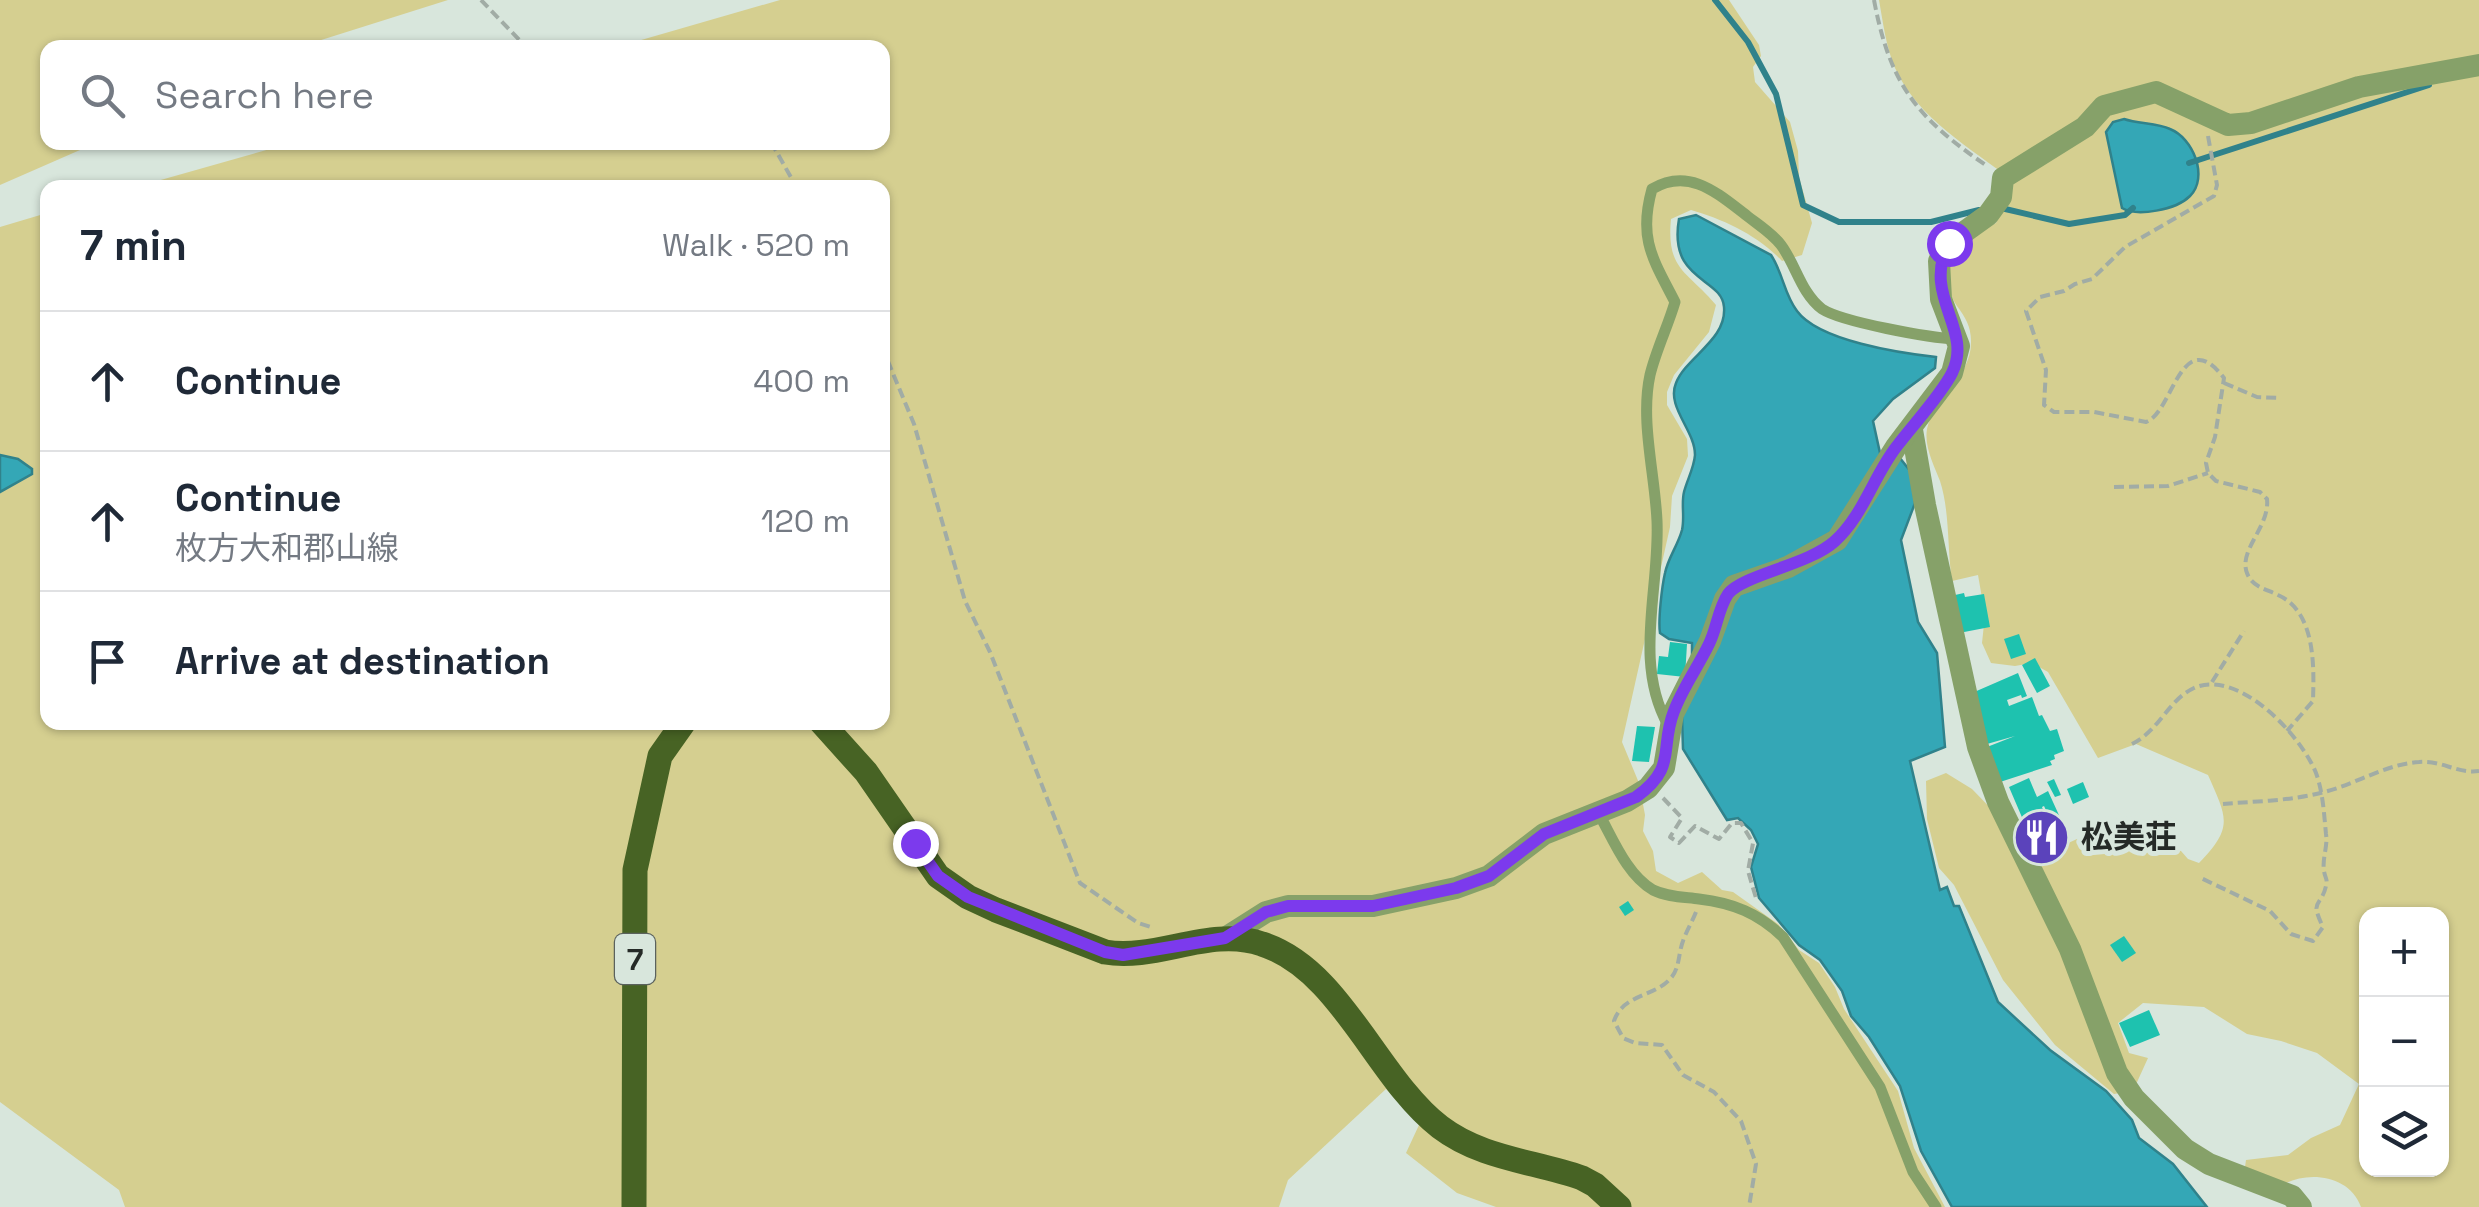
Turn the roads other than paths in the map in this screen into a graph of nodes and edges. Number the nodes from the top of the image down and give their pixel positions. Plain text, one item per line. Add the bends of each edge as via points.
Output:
1 (2479, 65) edge
2 (1956, 339) junction
3 (1904, 438) junction
4 (1670, 728) junction
5 (678, 730) edge
6 (828, 730) edge
7 (1599, 814) junction
8 (1225, 938) junction
9 (634, 1207) edge
10 (1619, 1207) edge
11 (1936, 1207) edge
12 (2301, 1207) edge

1 - 2 street via 2359,87 2251,123 2228,125 2156,92 2104,106 2086,127 2003,178 2001,197 1988,215 1949,243 1940,261 1942,299
2 - 3 street via 1952,373
2 - 4 lane via 1824,310 1808,295 1781,244 1710,187 1666,180 1652,189 1652,262 1675,302 1650,375 1648,406 1657,524 1650,666 1656,705
3 - 4 street via 1836,540 1788,568 1734,586
3 - 12 street via 1978,747 2070,949 2117,1073 2185,1149 2292,1196
4 - 7 street via 1664,768 1648,788
5 - 9 main road, 7 via 660,756 635,870
6 - 8 main road via 938,876 968,897 1123,955
7 - 8 street via 1544,834 1489,876 1456,888 1373,906 1288,906
7 - 11 lane via 1634,873 1652,889 1729,904 1762,918 1782,937 1872,1074 1912,1172
8 - 10 main road via 1277,949 1314,978 1425,1113 1450,1134 1483,1151 1582,1178

